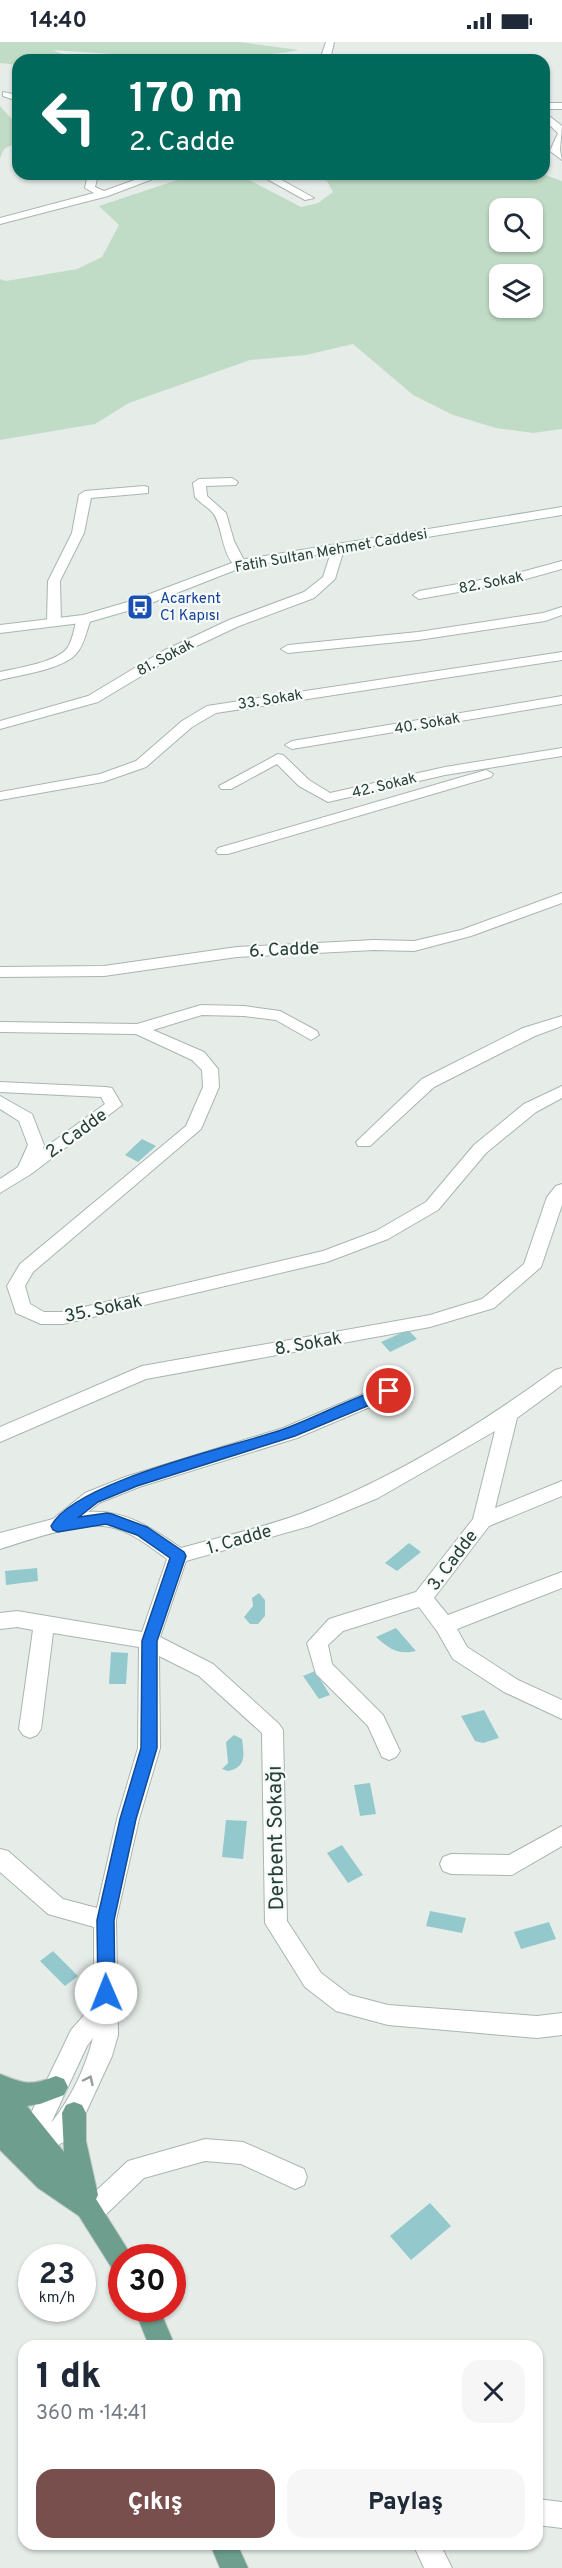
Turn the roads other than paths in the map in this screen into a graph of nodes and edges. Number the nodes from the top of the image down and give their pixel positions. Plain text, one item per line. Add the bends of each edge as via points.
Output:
1 (6, 94) dead end
2 (12, 96) edge
3 (550, 121) edge
4 (562, 133) edge
5 (562, 157) edge
6 (92, 180) edge
7 (143, 180) edge
8 (274, 180) edge
9 (104, 194) junction
10 (309, 198) dead end
11 (0, 222) edge
12 (232, 482) dead end
13 (144, 490) dead end
14 (562, 511) edge
15 (339, 546) junction
16 (240, 564) junction
17 (562, 565) edge
18 (418, 595) dead end
19 (562, 611) edge
20 (84, 619) junction
21 (54, 621) junction
22 (0, 628) edge
23 (288, 649) dead end
24 (562, 656) edge
25 (0, 676) edge
26 (562, 700) edge
27 (0, 725) edge
28 (292, 745) dead end
29 (562, 753) edge
30 (226, 786) dead end
31 (0, 796) edge
32 (223, 851) dead end
33 (562, 898) edge
34 (0, 972) edge
35 (562, 1021) edge
36 (0, 1027) edge
37 (138, 1029) junction
38 (311, 1035) dead end
39 (0, 1087) edge
40 (562, 1091) edge
41 (0, 1101) edge
42 (364, 1142) dead end
43 (25, 1170) junction
44 (0, 1187) edge
45 (562, 1190) edge
46 (562, 1375) edge
47 (389, 1391) dead end
48 (508, 1414) junction
49 (0, 1435) edge
50 (562, 1488) edge
51 (482, 1521) junction
52 (58, 1526) junction
53 (0, 1541) edge
54 (178, 1556) junction
55 (562, 1580) edge
56 (423, 1598) junction
57 (0, 1621) edge
58 (44, 1623) junction
59 (444, 1625) junction
60 (149, 1641) junction
61 (562, 1710) edge
62 (30, 1729) dead end
63 (389, 1751) dead end
64 (562, 1835) edge
65 (0, 1858) edge
66 (451, 1864) dead end
67 (105, 1920) junction
68 (105, 2008) junction
69 (562, 2024) edge
70 (0, 2085) edge
71 (56, 2087) junction
72 (0, 2091) edge
73 (74, 2113) junction
74 (0, 2118) edge
75 (0, 2134) edge
76 (33, 2145) junction
77 (295, 2177) dead end
78 (91, 2212) junction
79 (111, 2244) edge
80 (152, 2322) edge
81 (159, 2340) edge
82 (543, 2513) edge
83 (562, 2515) edge
84 (226, 2550) edge
85 (429, 2550) edge
86 (234, 2568) edge
87 (438, 2568) edge

1 - 2 street
3 - 4 street
4 - 5 street via 555,151
6 - 9 street via 90,188
7 - 9 street
8 - 10 street
9 - 11 street
12 - 16 street via 199,483 201,498 220,513
13 - 21 street via 85,495 78,533 54,581
14 - 15 street, Fatih Sultan Mehmet Caddesi
15 - 16 street, Fatih Sultan Mehmet Caddesi
15 - 27 street, 81. Sokak via 329,579 309,595 234,623 168,654 93,699
16 - 20 street, Fatih Sultan Mehmet Caddesi via 136,604
17 - 18 street, 82. Sokak via 515,578
19 - 23 street via 418,636
20 - 21 street, Fatih Sultan Mehmet Caddesi
20 - 25 street via 69,654
21 - 22 street, Fatih Sultan Mehmet Caddesi
24 - 31 street, 33. Sokak via 212,709 187,724 141,764 103,778
26 - 28 street, 40. Sokak
29 - 30 street, 42. Sokak via 445,771 328,798 304,783 278,758
29 - 32 street, 42. Sokak
33 - 34 street, 6. Cadde via 466,933 414,946 237,952 104,971
35 - 42 street via 529,1032 428,1083
36 - 37 street, 35. Sokak
37 - 38 street via 201,1010 244,1011 280,1016
37 - 40 street, 35. Sokak via 198,1056 210,1069 211,1087 206,1102 193,1128 26,1268 16,1286 22,1308 41,1318 63,1318 327,1256 382,1235 432,1206 480,1149 530,1108
39 - 43 street, 2. Cadde via 106,1092 114,1105
41 - 43 street, 2. Cadde via 26,1118 33,1136 36,1145
43 - 44 street, 2. Cadde
45 - 49 street, 8. Sokak via 556,1197 532,1267 488,1304 430,1321 142,1373
46 - 48 street, 1. Cadde
47 - 52 street via 290,1433 92,1498
48 - 51 street, 3. Cadde
48 - 54 street, 1. Cadde via 371,1493 303,1521
50 - 51 street
51 - 56 street, 3. Cadde
52 - 53 street
52 - 54 street via 107,1518 142,1531
54 - 60 street
55 - 59 street
56 - 59 street, 3. Cadde
56 - 63 street via 336,1625 317,1643 323,1668 376,1721
57 - 58 street, Derbent Sokağı
58 - 60 street, Derbent Sokağı
58 - 62 street
59 - 61 street, 3. Cadde via 460,1653 511,1686
60 - 67 street via 149,1748
60 - 69 street, Derbent Sokağı via 206,1670 273,1730 276,1923 313,1980 344,2004 388,2015 537,2027
64 - 66 street via 512,1865
65 - 67 street via 56,1907
67 - 68 street
68 - 71 street via 79,2038
73 -> 68 street via 100,2056
70 - 71 main road via 28,2097
71 - 76 street
72 - 76 main road
73 - 76 street via 57,2133
73 - 78 main road via 74,2140
74 - 76 main road
75 - 76 main road
76 - 78 main road via 47,2180
77 - 78 street via 243,2154 205,2150 136,2169
78 - 79 main road
80 - 81 main road
82 - 83 street
84 - 86 main road
85 - 87 street

